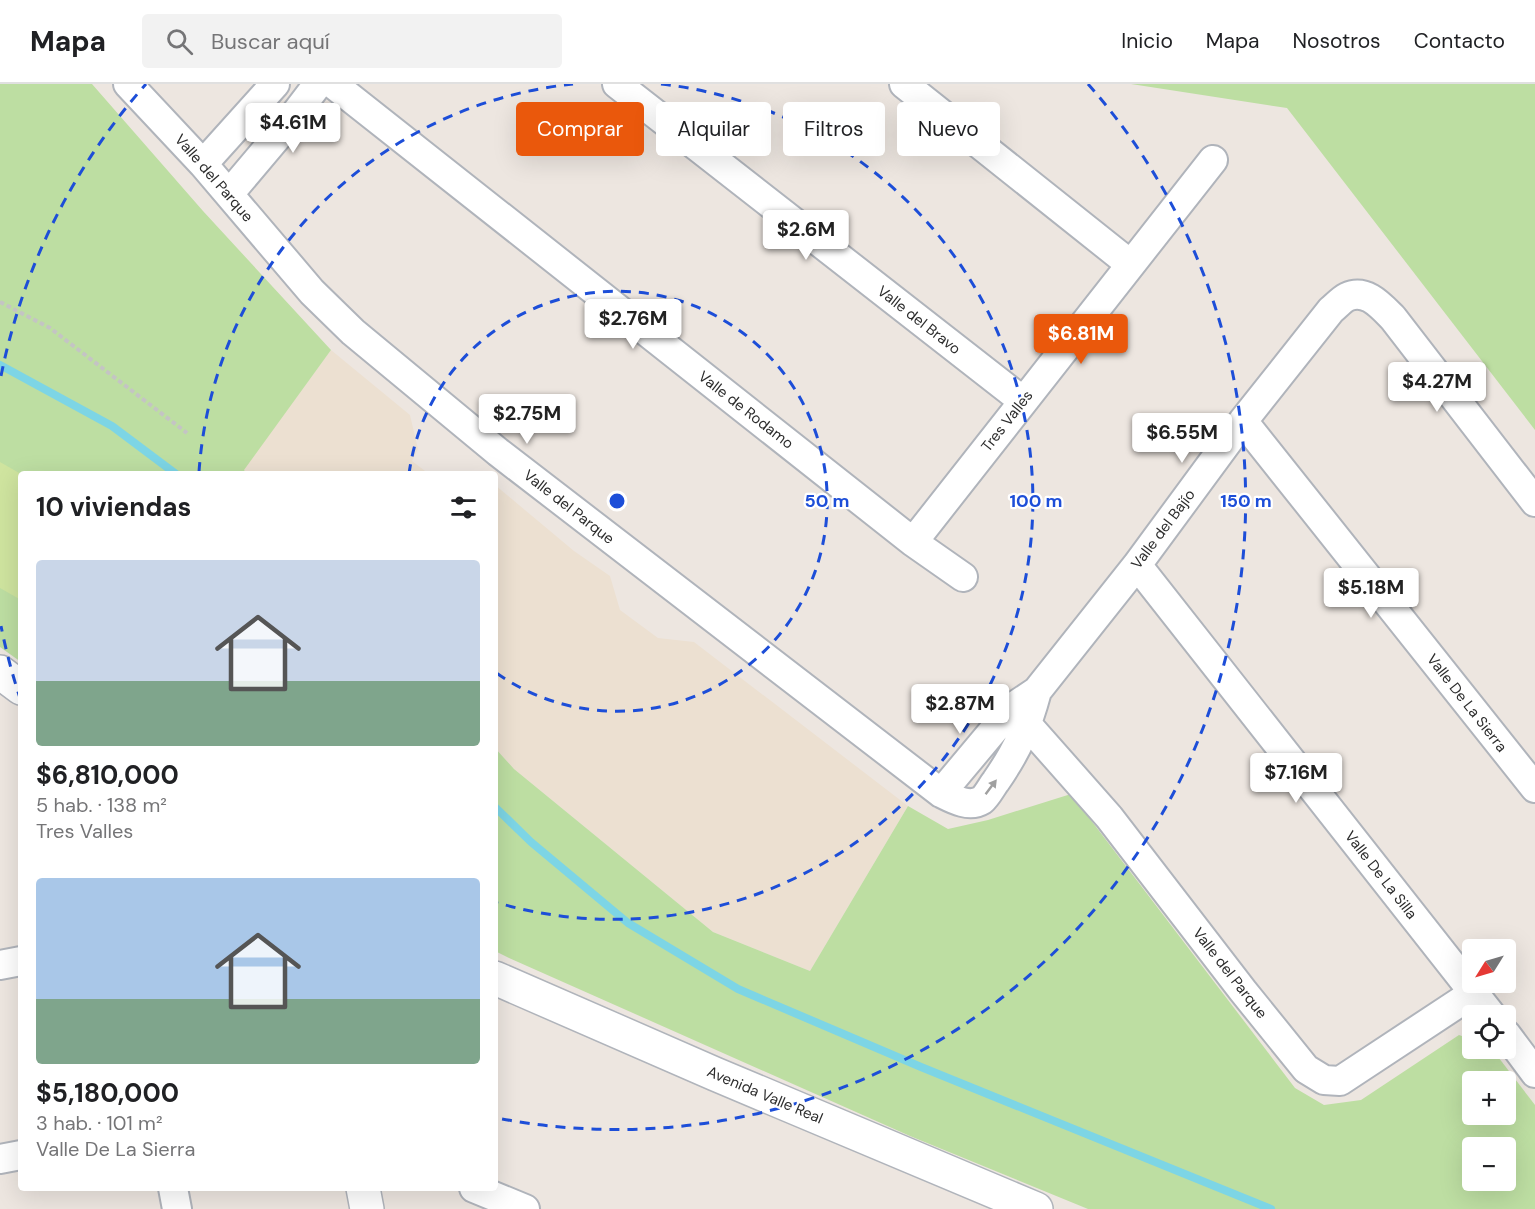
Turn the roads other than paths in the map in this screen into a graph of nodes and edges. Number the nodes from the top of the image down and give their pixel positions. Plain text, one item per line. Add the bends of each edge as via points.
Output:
1 (274, 84) edge
2 (318, 84) edge
3 (333, 84) edge
4 (617, 84) edge
5 (903, 84) edge
6 (142, 89) edge
7 (1213, 160) dead end
8 (203, 164) junction
9 (229, 194) junction
10 (1130, 264) junction
11 (1023, 401) junction
12 (1243, 420) junction
13 (1535, 502) edge
14 (914, 542) junction
15 (1137, 565) junction
16 (963, 577) dead end
17 (0, 672) edge
18 (18, 686) edge
19 (1021, 716) junction
20 (1535, 788) edge
21 (18, 962) edge
22 (0, 965) edge
23 (1462, 977) edge
24 (498, 979) edge
25 (1472, 993) edge
26 (1516, 1047) edge
27 (1535, 1073) edge
28 (18, 1156) edge
29 (0, 1159) edge
30 (173, 1191) edge
31 (364, 1191) edge
32 (481, 1191) edge
33 (177, 1209) edge
34 (367, 1209) edge
35 (525, 1209) edge
36 (1036, 1209) edge

1 - 8 street
2 - 9 street
3 - 14 street, Valle de Rodamo
4 - 11 street, Valle del Bravo
5 - 10 street
6 - 8 street, Valle del Parque
7 - 10 street, Tres Valles
8 - 9 street, Valle del Parque
9 - 19 street, Valle del Parque via 312,292 354,332 498,452 941,794 969,803 981,800 1013,756
10 - 11 street, Tres Valles
11 - 14 street, Tres Valles
12 - 13 street, Valle del Bajío via 1331,310 1347,297 1364,295 1378,302 1393,318
12 - 15 street, Valle del Bajío
12 - 20 street, Valle De La Sierra
14 - 16 street, Valle de Rodamo
15 - 19 street, Valle del Bajío
15 - 23 street, Valle De La Silla
17 - 18 street
19 - 25 street, Valle del Parque via 1109,818 1306,1068 1324,1080 1340,1081
21 - 22 street
24 - 36 street, Avenida Valle Real
26 - 27 street
28 - 29 street
30 - 33 street
31 - 34 street
32 - 35 street

